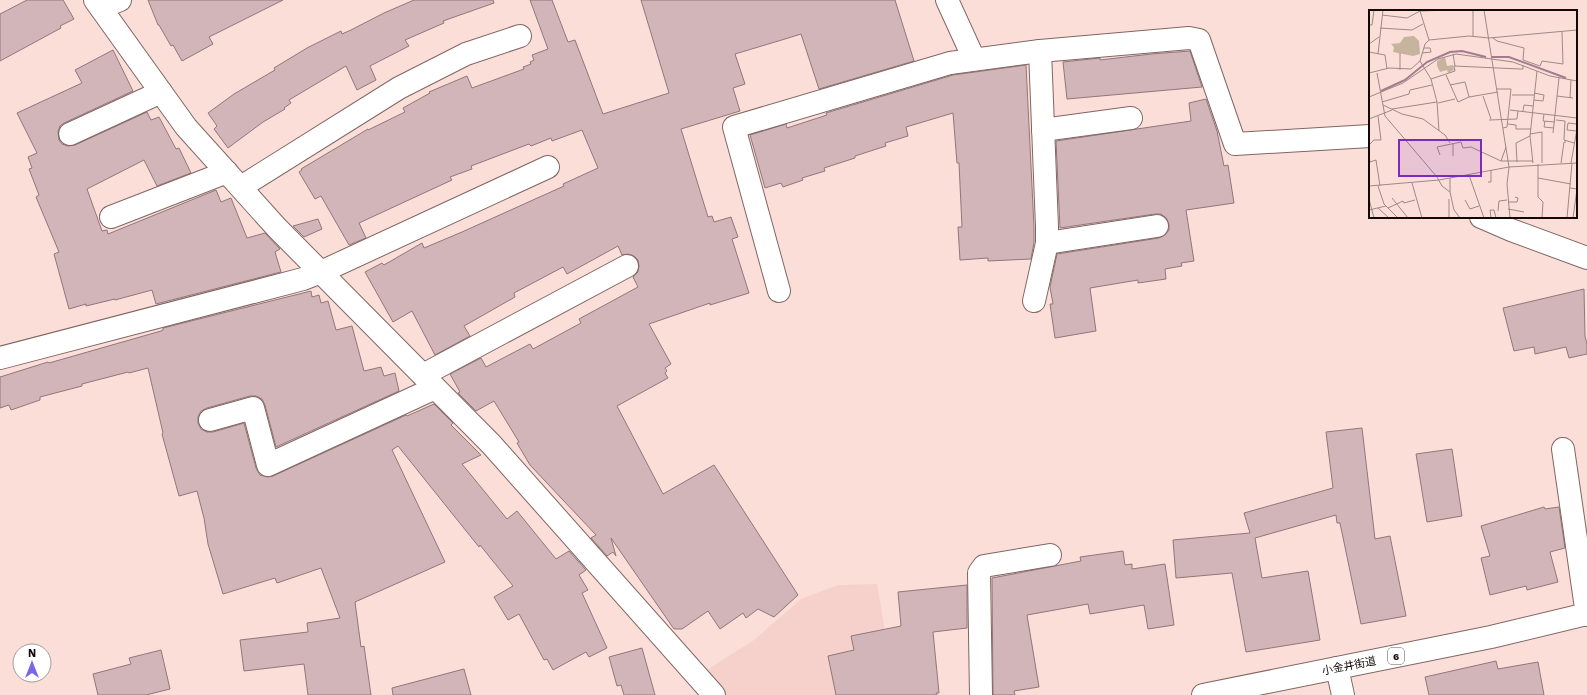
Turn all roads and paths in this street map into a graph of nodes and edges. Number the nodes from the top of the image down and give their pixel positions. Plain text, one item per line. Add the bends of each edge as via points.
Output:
1 (947, 0) edge
2 (105, 3) edge
3 (520, 36) dead end
4 (1040, 51) junction
5 (974, 59) junction
6 (161, 92) junction
7 (1131, 118) dead end
8 (1043, 130) junction
9 (70, 134) dead end
10 (1369, 136) edge
11 (548, 167) dead end
12 (234, 180) junction
13 (111, 217) dead end
14 (1483, 218) edge
15 (1157, 226) dead end
16 (1047, 242) junction
17 (1587, 258) edge
18 (628, 266) dead end
19 (321, 272) junction
20 (779, 291) dead end
21 (1034, 301) dead end
22 (0, 358) edge
23 (429, 381) junction
24 (210, 420) dead end
25 (1563, 449) dead end
26 (1050, 555) dead end
27 (1587, 614) edge
28 (1337, 668) junction
29 (714, 695) edge
30 (981, 695) edge
31 (1203, 695) edge
32 (1343, 695) edge

1 - 5 street
2 - 6 street
3 - 12 street via 466,54 399,88
4 - 5 street
4 - 8 street
4 - 10 street via 1189,38 1199,40 1235,144
5 - 20 street via 950,63 734,127
6 - 9 street
6 - 12 street via 186,127
7 - 8 street
8 - 16 street
11 - 19 street
12 - 13 street
12 - 19 street
14 - 17 street
15 - 16 street
16 - 21 street
18 - 23 street
19 - 22 street via 303,279
19 - 23 street
23 - 24 street via 268,464 253,408
23 - 29 street via 491,444
25 - 27 street
26 - 30 street via 984,566 979,573
27 - 28 street, 小金井街道 / 6 via 1491,637
28 - 31 street, 小金井街道 / 6
28 - 32 street

